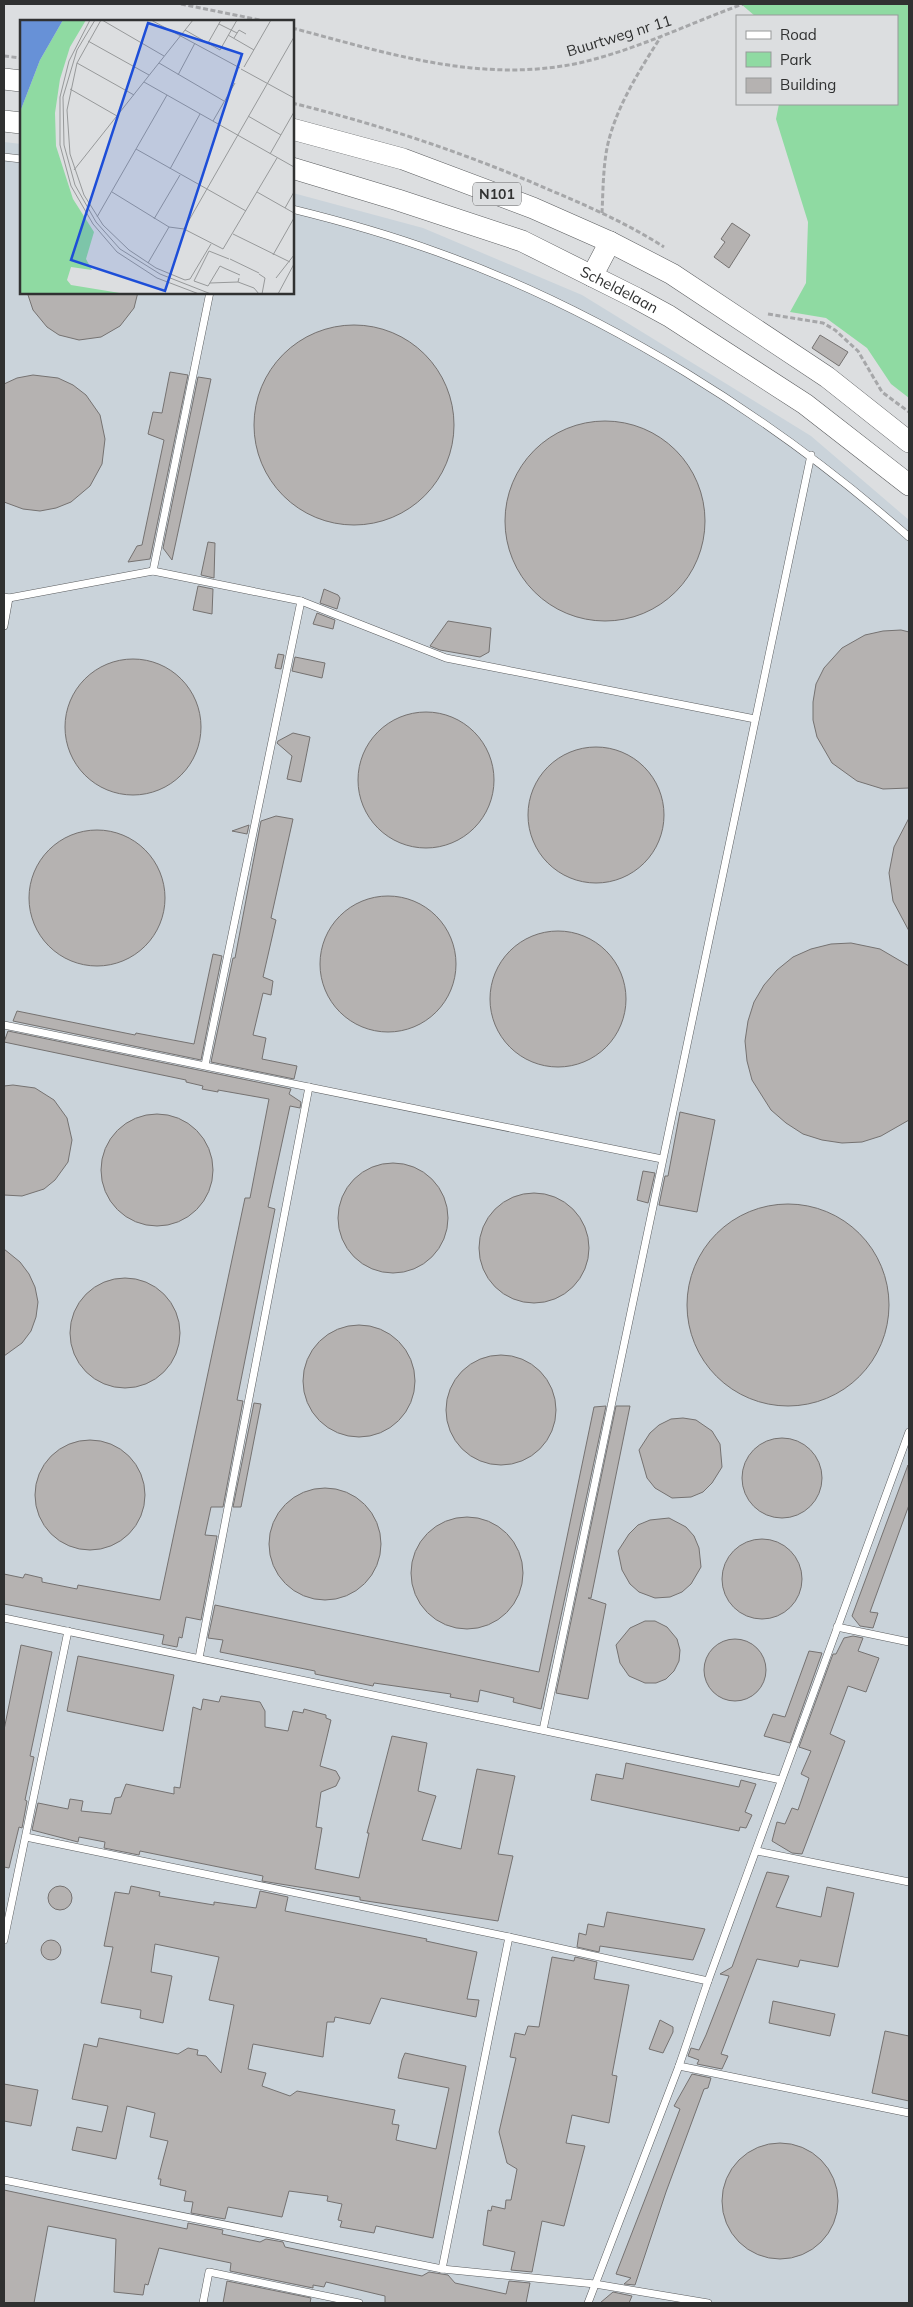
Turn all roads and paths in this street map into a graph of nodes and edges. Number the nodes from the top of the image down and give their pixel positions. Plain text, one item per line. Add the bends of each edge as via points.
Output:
1 (181, 4) edge
2 (742, 4) edge
3 (260, 20) edge
4 (294, 29) edge
5 (660, 37) junction
6 (4, 56) edge
7 (20, 58) edge
8 (4, 80) edge
9 (20, 81) edge
10 (4, 121) edge
11 (20, 123) edge
12 (294, 130) edge
13 (4, 157) edge
14 (20, 159) edge
15 (294, 169) edge
16 (294, 210) edge
17 (602, 213) dead end
18 (610, 242) junction
19 (592, 276) junction
20 (210, 294) edge
21 (909, 442) edge
22 (811, 455) junction
23 (909, 485) edge
24 (909, 537) edge
25 (153, 571) junction
26 (7, 597) edge
27 (301, 601) junction
28 (4, 626) edge
29 (755, 719) junction
30 (4, 1025) edge
31 (205, 1066) junction
32 (309, 1088) junction
33 (662, 1159) junction
34 (909, 1432) edge
35 (4, 1618) edge
36 (837, 1627) junction
37 (68, 1631) junction
38 (909, 1642) edge
39 (199, 1658) junction
40 (543, 1730) junction
41 (781, 1780) junction
42 (26, 1837) junction
43 (756, 1851) junction
44 (909, 1882) edge
45 (509, 1937) junction
46 (4, 1940) edge
47 (708, 1981) junction
48 (679, 2066) junction
49 (909, 2113) edge
50 (4, 2180) edge
51 (442, 2269) junction
52 (595, 2284) junction
53 (332, 2301) edge
54 (203, 2303) edge
55 (359, 2303) edge
56 (588, 2303) edge
57 (708, 2303) edge

1 - 3 path
2 - 5 path, Buurtweg nr 11
4 - 5 path, Buurtweg nr 11 via 409,60 488,69 551,67 579,62
5 - 17 path via 642,66 612,130 607,148
6 - 7 path
8 - 9 main road
10 - 11 main road
12 - 18 main road, N101 via 403,159 533,208
13 - 14 lane
15 - 19 main road, Scheldelaan / N101 via 522,241
16 - 22 lane via 438,252 540,294 636,343 736,404
18 - 19 main road
18 - 21 main road, N101 via 672,274 811,367
19 - 23 main road, Scheldelaan / N101 via 669,316 805,404
20 - 25 lane
22 - 24 lane
22 - 29 lane
25 - 26 lane
25 - 27 lane
26 - 28 lane
27 - 29 lane via 446,658
27 - 31 lane
29 - 33 lane
30 - 31 lane
31 - 32 lane
32 - 33 lane
32 - 39 lane
33 - 40 lane
34 - 36 lane
35 - 37 lane
36 - 38 lane
36 - 41 lane
37 - 39 lane
37 - 42 lane
39 - 40 lane
40 - 41 lane
41 - 43 lane
42 - 45 lane
42 - 46 lane
43 - 44 lane
43 - 47 lane
45 - 47 lane
45 - 51 lane
47 - 48 lane
48 - 49 lane
48 - 52 lane
50 - 51 lane
51 - 52 lane
52 - 56 lane
52 - 57 lane
53 - 54 lane via 209,2272
53 - 55 lane

